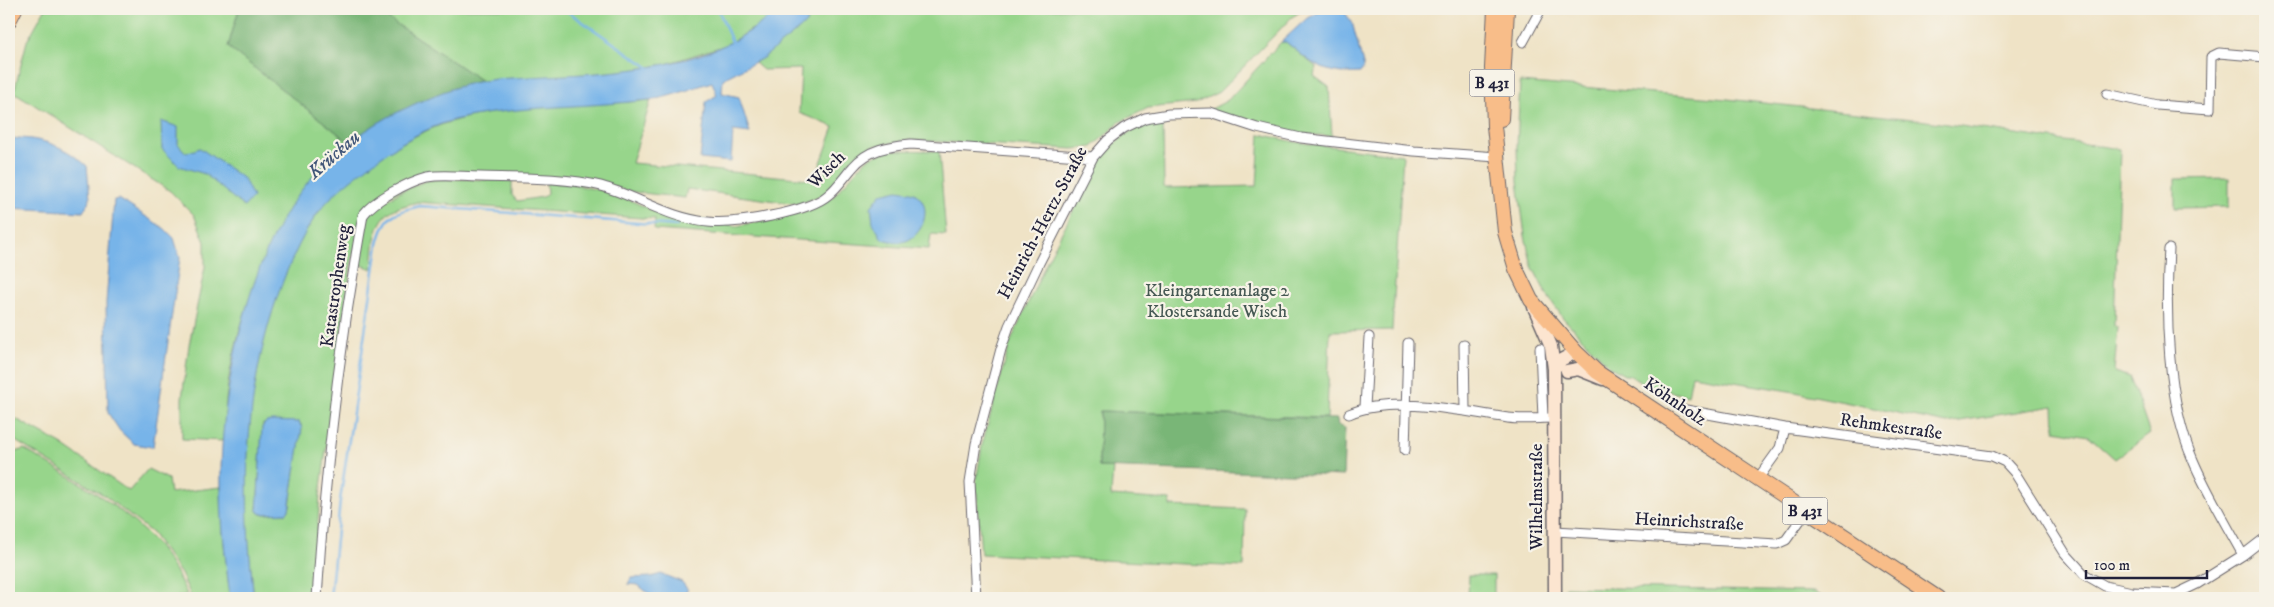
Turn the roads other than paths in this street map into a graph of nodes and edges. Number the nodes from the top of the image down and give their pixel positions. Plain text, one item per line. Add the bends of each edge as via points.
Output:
1 (1495, 9) edge
2 (1507, 9) edge
3 (1541, 9) edge
4 (1523, 42) dead end
5 (2265, 57) edge
6 (2108, 94) dead end
7 (1093, 157) junction
8 (1497, 157) junction
9 (590, 184) joint
10 (2169, 249) dead end
11 (1531, 300) junction
12 (1369, 337) dead end
13 (1408, 342) dead end
14 (1464, 345) dead end
15 (1540, 348) dead end
16 (1576, 352) junction
17 (1554, 370) junction
18 (1567, 371) junction
19 (1616, 385) junction
20 (1554, 396) junction
21 (1407, 406) junction
22 (1365, 407) junction
23 (1465, 410) junction
24 (1686, 410) dead end
25 (1349, 414) dead end
26 (1549, 418) junction
27 (1785, 428) junction
28 (1405, 450) dead end
29 (1757, 480) junction
30 (1806, 512) junction
31 (1555, 531) junction
32 (2265, 538) edge
33 (2243, 555) junction
34 (1920, 593) edge
35 (2178, 596) edge
36 (317, 598) edge
37 (976, 598) edge
38 (1555, 598) edge
39 (1938, 598) edge

1 - 8 main road, B 431 via 1492,83
2 - 8 main road, B 431
3 - 4 street
5 - 6 street via 2219,53 2211,57 2210,109 2157,105
7 - 8 street, Heinrich-Hertz-Straße via 1108,140 1145,118 1211,113 1300,138
7 - 9 street, Wisch via 896,145 864,156 828,196 815,204 736,222 690,219
7 - 37 street, Heinrich-Hertz-Straße via 1009,326 993,376 970,482
8 - 11 main road, Köhnholz / B 431 via 1505,232 1516,269
9 - 36 street, Katastrophenweg via 436,176 402,188 363,215 324,495
10 - 33 street via 2167,284 2171,363 2183,430 2192,459
11 - 16 main road, Köhnholz / B 431
11 - 17 main road, Wilhelmstraße via 1551,346
12 - 22 street
13 - 21 street
14 - 23 street
15 - 26 street
16 - 17 main road via 1561,360
16 - 18 main road, Wilhelmstraße
16 - 19 main road, Köhnholz / B 431
17 - 20 main road, Wilhelmstraße
18 - 19 main road via 1578,369
18 - 20 main road, Wilhelmstraße via 1560,379
19 - 29 main road, Köhnholz / B 431
20 - 26 main road, Wilhelmstraße
21 - 22 street
21 - 23 street
21 - 28 street
22 - 25 street
23 - 26 street via 1510,418
24 - 27 street, Rehmkestraße
26 - 31 main road, Wilhelmstraße
27 - 29 street via 1780,448
27 - 35 street, Rehmkestraße via 1992,456 2005,462 2015,473 2065,553 2084,574 2114,589
29 - 30 main road, Köhnholz / B 431
30 - 31 street, Heinrichstraße via 1786,540 1777,544
30 - 34 main road, Köhnholz / B 431
31 - 38 main road, Wilhelmstraße
32 - 33 street
33 - 35 street
34 - 39 main road, Köhnholz / B 431

